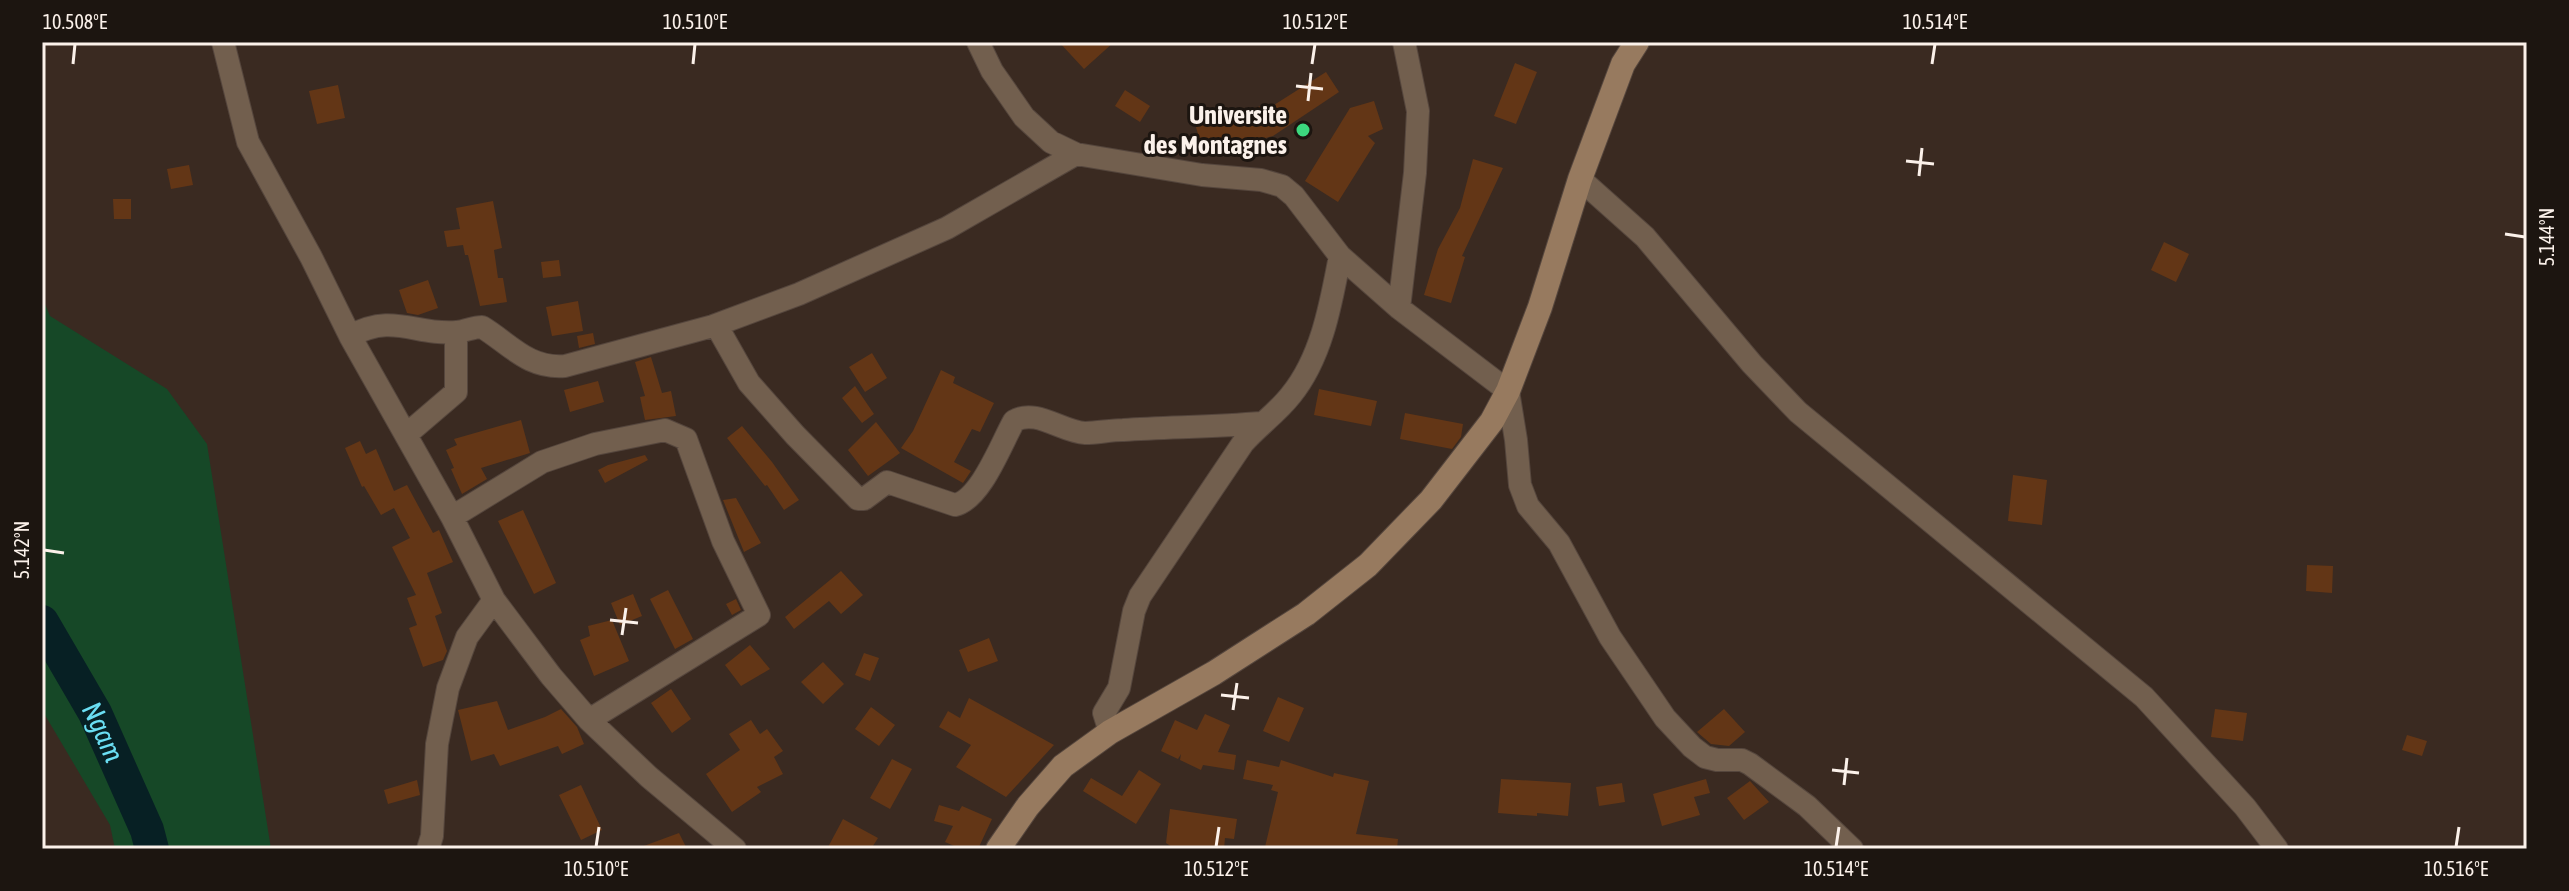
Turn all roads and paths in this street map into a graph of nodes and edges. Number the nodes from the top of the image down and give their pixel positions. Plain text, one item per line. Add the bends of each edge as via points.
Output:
1 (223, 42) edge
2 (978, 42) edge
3 (1404, 42) edge
4 (1637, 42) edge
5 (1076, 154) junction
6 (1580, 179) junction
7 (1340, 256) junction
8 (1399, 308) junction
9 (713, 326) junction
10 (456, 332) junction
11 (350, 336) junction
12 (1508, 391) junction
13 (1261, 423) junction
14 (407, 434) junction
15 (452, 517) junction
16 (494, 600) junction
17 (589, 720) junction
18 (1110, 732) junction
19 (428, 849) edge
20 (735, 849) edge
21 (998, 849) edge
22 (1852, 849) edge
23 (2277, 849) edge

1 - 11 street via 248,142
2 - 5 street via 1024,117 1051,142
3 - 8 street via 1418,111
4 - 6 street via 1623,64
5 - 7 street via 1282,186
5 - 9 street via 947,228
6 - 12 street
6 - 23 street via 1645,237 1798,412 2144,697
7 - 8 street
7 - 13 street via 1322,335 1302,381
8 - 12 street
9 - 10 street via 551,367 500,343 482,327
9 - 13 street via 749,383 858,499 887,482 962,503 975,494 1020,417 1087,433
10 - 11 street via 389,324
10 - 14 street via 456,392
11 - 14 street
12 - 18 street via 1492,421 1431,500 1368,565 1306,614
12 - 22 street via 1520,485 1528,506 1559,543 1610,637 1665,718 1705,757 1750,764 1807,806
13 - 18 street via 1140,596 1119,688 1104,713
14 - 15 street
15 - 16 street
15 - 17 street via 542,462 595,444 665,430 686,439 723,541 759,615
16 - 17 street
16 - 19 street via 467,637 448,688 437,744
17 - 20 street
18 - 21 street via 1063,766

